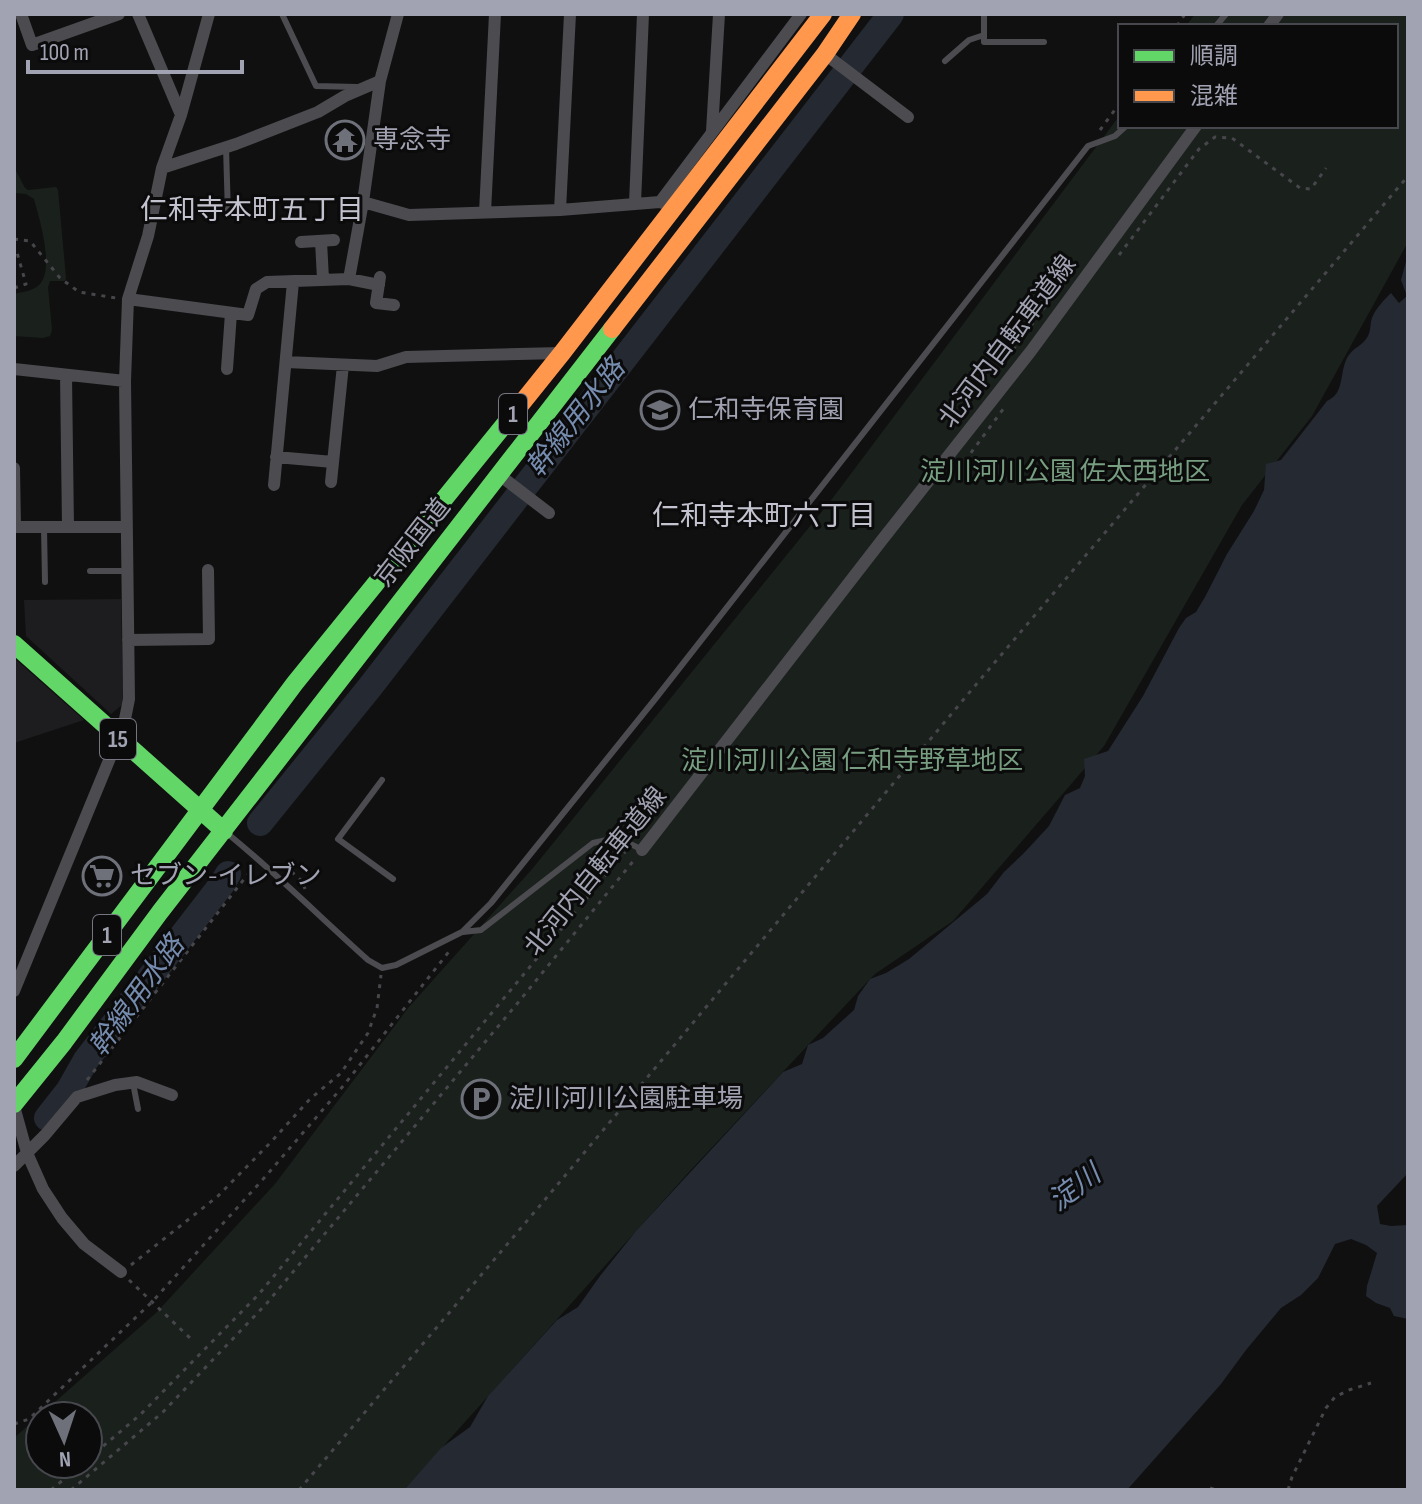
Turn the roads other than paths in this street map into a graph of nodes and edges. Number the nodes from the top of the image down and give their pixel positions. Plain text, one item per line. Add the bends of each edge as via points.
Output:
1 (21, 14) edge
2 (119, 14) edge
3 (138, 14) edge
4 (209, 14) edge
5 (282, 14) edge
6 (398, 14) edge
7 (495, 14) edge
8 (570, 14) edge
9 (643, 14) edge
10 (719, 14) edge
11 (823, 14) edge
12 (852, 14) edge
13 (984, 14) edge
14 (798, 16) edge
15 (984, 35) junction
16 (1044, 42) dead end
17 (832, 59) junction
18 (945, 61) dead end
19 (380, 81) junction
20 (365, 87) junction
21 (181, 115) junction
22 (908, 117) dead end
23 (1124, 128) edge
24 (1195, 128) edge
25 (712, 131) junction
26 (226, 147) junction
27 (162, 168) junction
28 (363, 202) junction
29 (635, 203) junction
30 (667, 205) junction
31 (560, 210) junction
32 (485, 212) junction
33 (228, 215) dead end
34 (301, 242) dead end
35 (323, 279) junction
36 (349, 279) junction
37 (293, 282) junction
38 (128, 299) junction
39 (394, 305) dead end
40 (231, 313) junction
41 (562, 353) junction
42 (286, 362) junction
43 (343, 365) junction
44 (14, 369) edge
45 (227, 369) dead end
46 (66, 375) junction
47 (125, 381) junction
48 (276, 457) junction
49 (333, 462) junction
50 (14, 468) edge
51 (498, 474) junction
52 (331, 482) dead end
53 (274, 485) dead end
54 (549, 513) dead end
55 (14, 527) edge
56 (44, 527) junction
57 (68, 527) junction
58 (126, 527) junction
59 (208, 570) dead end
60 (90, 571) dead end
61 (127, 571) junction
62 (45, 582) dead end
63 (128, 640) junction
64 (14, 644) edge
65 (118, 738) junction
66 (382, 780) dead end
67 (200, 812) junction
68 (224, 831) junction
69 (637, 847) joint
70 (393, 879) dead end
71 (462, 932) junction
72 (14, 991) edge
73 (14, 1059) edge
74 (133, 1083) junction
75 (172, 1095) dead end
76 (14, 1105) edge
77 (138, 1109) dead end
78 (27, 1153) junction
79 (14, 1166) edge
80 (121, 1272) road end

1 - 2 street via 32,45
3 - 21 street
4 - 21 street
5 - 20 lane via 316,86
6 - 19 street
7 - 32 street
8 - 31 street
9 - 29 street
10 - 25 street
11 - 30 main road, 京阪国道 / 1
12 - 17 main road, 京阪国道 / 1
13 - 15 lane
14 - 25 street
15 - 16 lane via 984,42
15 - 18 lane via 969,40
17 - 22 street
17 - 51 main road, 京阪国道 / 1
19 - 20 street
19 - 28 street
20 - 26 street via 318,112
21 - 27 street
23 - 71 lane via 1088,146 656,698
24 - 69 street, 北河内自転車道線 via 1031,351
25 - 30 street
26 - 27 street
26 - 33 lane
27 - 38 street
28 - 32 street via 409,215
28 - 36 street
29 - 30 street
29 - 31 street
30 - 41 main road, 京阪国道 / 1
31 - 32 street
34 - 35 street via 327,240
35 - 36 street
35 - 37 street
36 - 39 street via 380,281 376,303
37 - 40 street via 267,282 256,289 248,315
37 - 42 street
38 - 40 street
38 - 47 street
40 - 45 street
41 - 43 street via 406,357 377,366
41 - 67 main road, 京阪国道 / 1 via 295,683
42 - 43 street
42 - 48 street
43 - 49 street
44 - 46 street
46 - 47 street
46 - 57 street
47 - 58 street
48 - 49 street
48 - 53 street
49 - 52 street
50 - 55 street
51 - 54 street
51 - 68 main road, 京阪国道 / 1
55 - 56 street
56 - 57 street
56 - 62 lane
57 - 58 street
58 - 61 street
59 - 63 street via 209,639
60 - 61 lane
61 - 63 street
63 - 65 street via 129,699
64 - 65 main road, 15
65 - 67 main road, 15
65 - 72 street
66 - 70 lane via 338,839
67 - 68 main road, 15
67 - 73 main road, 京阪国道 / 1
68 - 71 lane via 382,968
68 - 76 main road, 京阪国道 / 1
69 - 71 lane via 612,838 593,843 481,930
74 - 75 street
74 - 77 lane
74 - 78 street via 77,1097
76 - 78 street
78 - 79 street
78 - 80 street via 62,1218 84,1244

